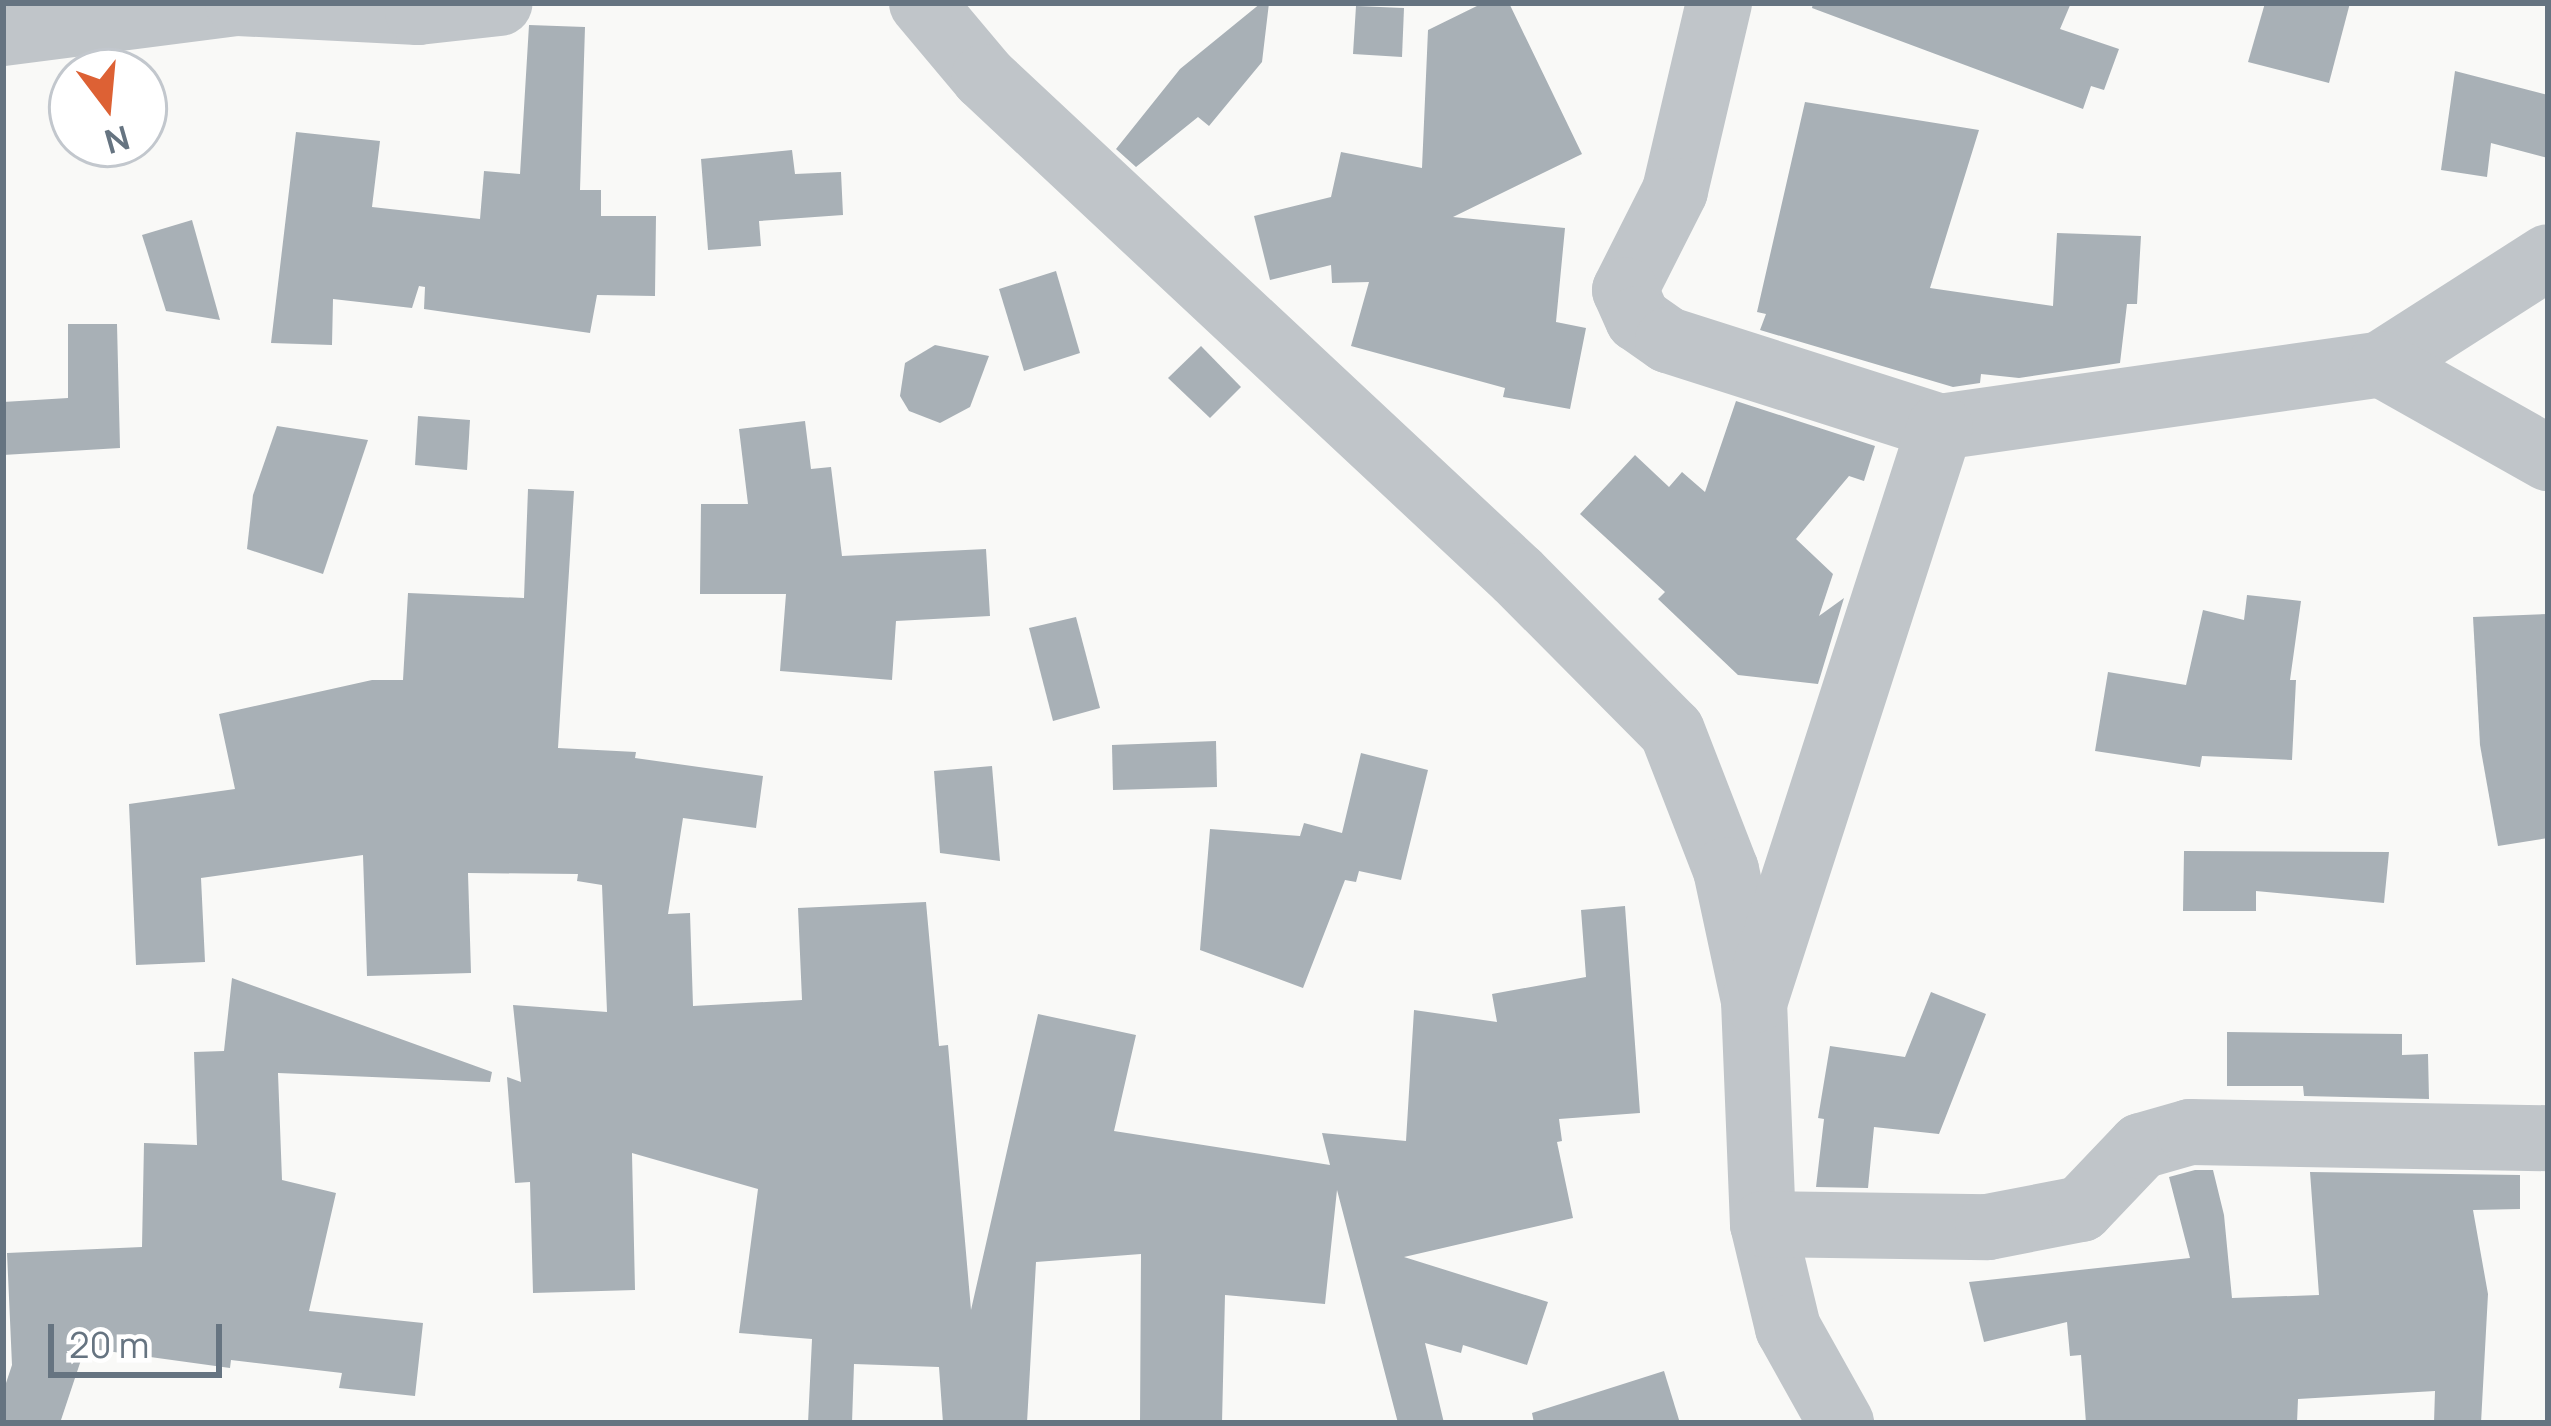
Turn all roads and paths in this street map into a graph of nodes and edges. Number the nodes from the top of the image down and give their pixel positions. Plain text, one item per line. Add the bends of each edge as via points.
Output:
1 (500, 3) edge
2 (922, 3) edge
3 (1719, 3) edge
4 (3, 33) edge
5 (2548, 257) edge
6 (2381, 364) junction
7 (1940, 427) junction
8 (2548, 458) edge
9 (1754, 1001) junction
10 (2548, 1138) edge
11 (1763, 1224) junction
12 (1841, 1423) edge

1 - 4 street via 418,12 238,3
2 - 9 street via 984,77 1672,731 1726,870
3 - 7 street via 1675,191 1625,290 1638,319 1668,340
5 - 6 street
6 - 7 street
6 - 8 street
7 - 9 street
9 - 11 street
10 - 11 street via 2190,1132 2140,1146 2081,1209 1988,1227
11 - 12 street via 1788,1328

